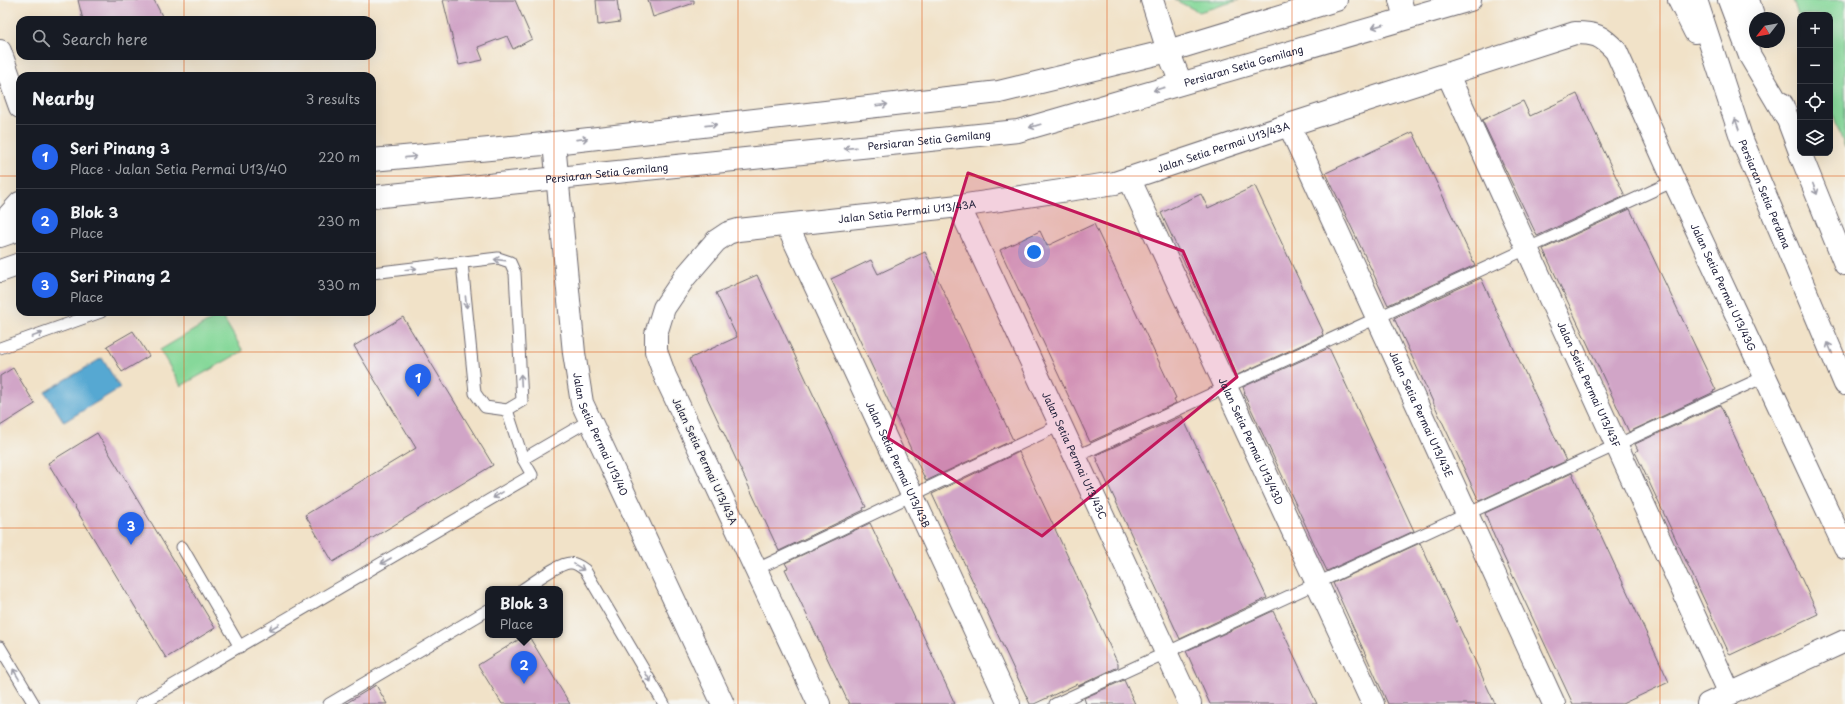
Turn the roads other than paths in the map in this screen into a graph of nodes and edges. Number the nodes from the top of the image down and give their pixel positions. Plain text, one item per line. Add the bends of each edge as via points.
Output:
1 (1152, 0) edge
2 (1336, 0) edge
3 (1470, 0) edge
4 (1678, 0) edge
5 (1696, 0) edge
6 (1729, 0) edge
7 (1748, 0) edge
8 (1403, 9) edge
9 (1752, 12) edge
10 (1594, 33) joint
11 (1764, 48) edge
12 (0, 51) edge
13 (1168, 51) junction
14 (1448, 75) junction
15 (1182, 83) junction
16 (16, 96) edge
17 (1728, 98) junction
18 (1786, 117) junction
19 (1289, 125) junction
20 (554, 143) junction
21 (1797, 145) edge
22 (1801, 156) edge
23 (376, 160) edge
24 (558, 178) junction
25 (1129, 178) junction
26 (1674, 181) junction
27 (376, 197) edge
28 (959, 206) junction
29 (16, 207) edge
30 (0, 225) edge
31 (787, 225) junction
32 (16, 230) edge
33 (0, 236) edge
34 (1528, 249) junction
35 (462, 263) junction
36 (1845, 264) edge
37 (16, 265) edge
38 (0, 271) edge
39 (376, 273) edge
40 (90, 316) edge
41 (1377, 318) junction
42 (0, 348) edge
43 (1766, 376) junction
44 (1845, 384) edge
45 (1226, 387) junction
46 (507, 410) junction
47 (590, 420) junction
48 (1060, 425) junction
49 (1617, 445) junction
50 (1075, 456) junction
51 (523, 459) junction
52 (912, 495) junction
53 (1467, 514) junction
54 (182, 547) dead end
55 (1845, 548) edge
56 (757, 569) junction
57 (1317, 583) junction
58 (528, 586) edge
59 (485, 612) edge
60 (1845, 641) edge
61 (0, 647) edge
62 (240, 647) junction
63 (1166, 653) junction
64 (1730, 694) junction
65 (33, 702) edge
66 (141, 704) edge
67 (329, 704) edge
68 (664, 704) edge
69 (723, 704) edge
70 (819, 704) edge
71 (1009, 704) edge
72 (1055, 704) edge
73 (1190, 704) edge
74 (1372, 704) edge
75 (1554, 704) edge
76 (1708, 704) edge

1 - 13 street
2 - 13 street
3 - 8 street, Persiaran Setia Gemilang
4 - 17 street
5 - 17 street, Persiaran Setia Perdana
6 - 18 street via 1750,56
7 - 9 street
8 -> 15 street, Persiaran Setia Gemilang
10 - 14 street, Jalan Setia Permai U13/43A via 1575,34
10 - 26 street, Jalan Setia Permai U13/43G via 1616,50
11 - 18 street
12 - 16 street
13 - 15 street
20 -> 13 street via 999,92
14 - 19 street, Jalan Setia Permai U13/43A
14 - 34 street, Jalan Setia Permai U13/43F
15 -> 24 street, Persiaran Setia Gemilang via 1018,131
44 -> 17 street, Persiaran Setia Perdana via 1745,147
18 - 21 street
19 - 25 street, Jalan Setia Permai U13/43A
19 - 41 street, Jalan Setia Permai U13/43E
23 -> 20 street
20 - 24 street, Jalan Setia Permai U13/40
22 -> 36 street
24 - 27 street, Persiaran Setia Gemilang
24 - 47 street, Jalan Setia Permai U13/40 via 574,353 582,403
25 - 28 street, Jalan Setia Permai U13/43A via 1100,186
25 - 45 street, Jalan Setia Permai U13/43D
26 - 34 lane
26 - 43 street, Jalan Setia Permai U13/43G
28 - 31 street, Jalan Setia Permai U13/43A
28 - 48 street, Jalan Setia Permai U13/43C
29 - 30 street
31 - 52 street, Jalan Setia Permai U13/43B
31 - 56 street, Jalan Setia Permai U13/43A via 738,230 716,241 685,277 664,308 656,334 656,351 665,376
32 - 33 street
34 - 41 lane
34 - 49 street, Jalan Setia Permai U13/43F
39 -> 35 lane
35 -> 46 lane via 475,393 485,407
46 -> 35 lane via 522,401 515,273 510,262 498,258
37 - 38 street
42 -> 40 lane
41 - 45 lane
41 - 53 street, Jalan Setia Permai U13/43E
43 - 49 lane
43 - 55 street, Jalan Setia Permai U13/43G
45 - 50 lane
45 - 57 street, Jalan Setia Permai U13/43D
46 - 51 lane
47 - 51 lane
47 - 69 street, Jalan Setia Permai U13/40
48 - 50 street, Jalan Setia Permai U13/43C
48 - 52 lane
49 - 53 lane
49 - 64 street, Jalan Setia Permai U13/43F
50 - 63 street, Jalan Setia Permai U13/43C
51 -> 62 lane via 532,475
52 - 56 lane
52 - 71 street, Jalan Setia Permai U13/43B
53 - 57 lane
53 - 75 street, Jalan Setia Permai U13/43E
54 - 62 lane
56 - 70 street, Jalan Setia Permai U13/43A
57 - 63 lane
57 - 74 street, Jalan Setia Permai U13/43D
58 -> 68 lane via 570,562 585,570
59 - 67 lane
60 - 64 street
65 -> 61 lane
62 - 66 lane
63 - 72 lane
63 - 73 street, Jalan Setia Permai U13/43C
64 - 76 street

